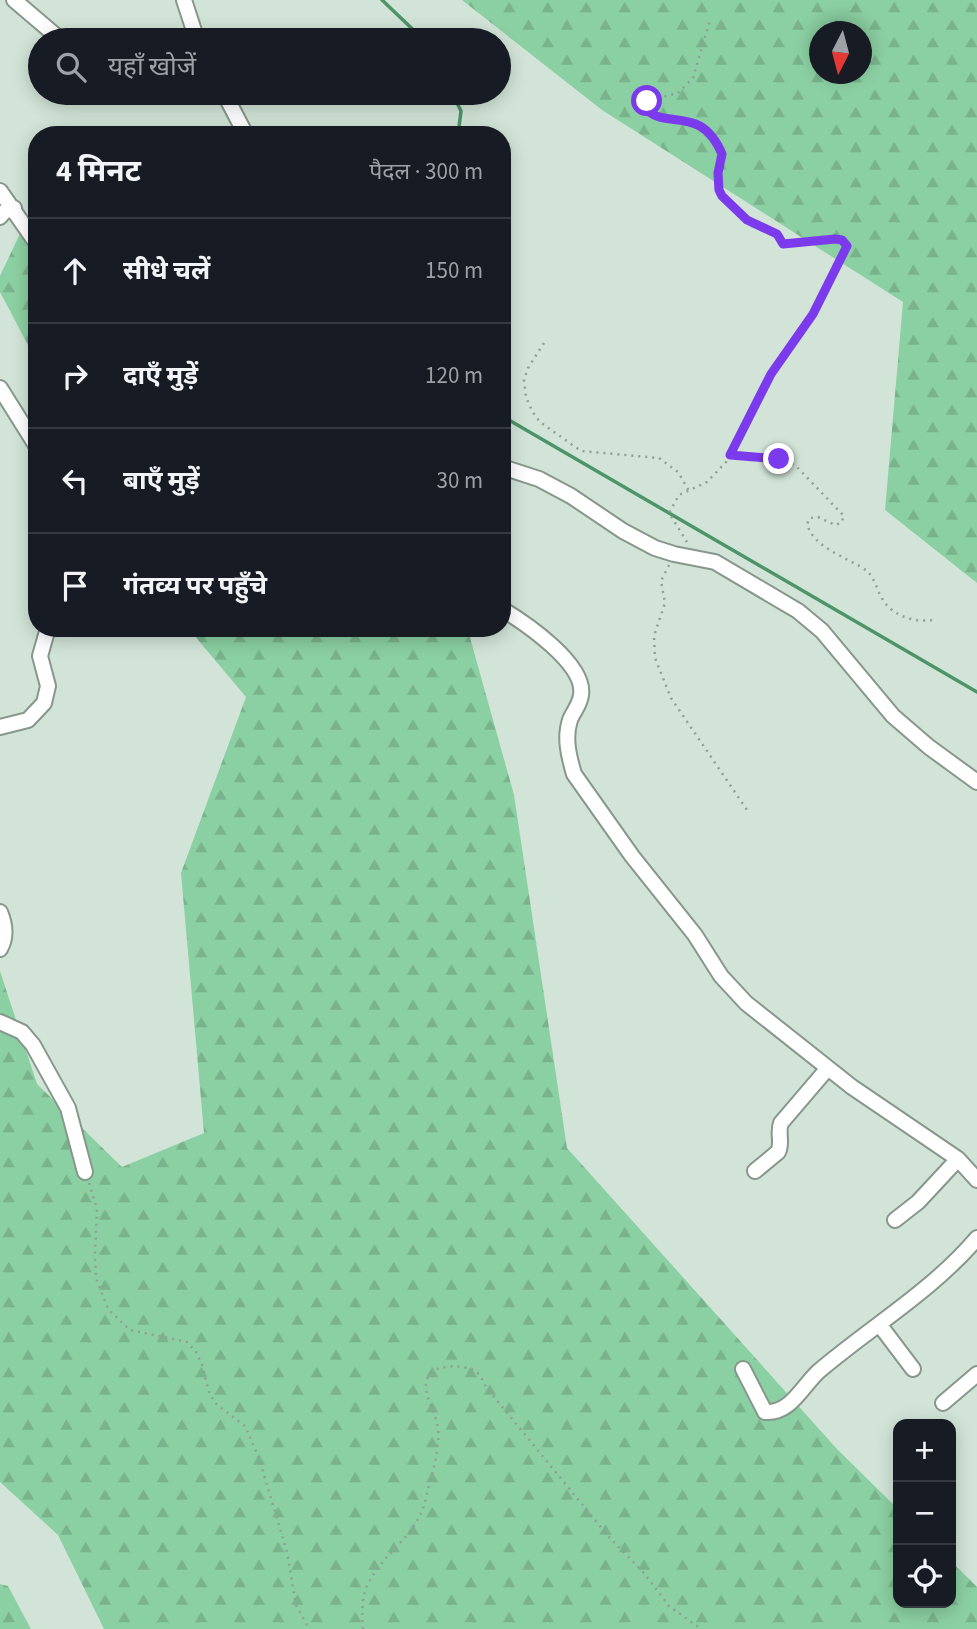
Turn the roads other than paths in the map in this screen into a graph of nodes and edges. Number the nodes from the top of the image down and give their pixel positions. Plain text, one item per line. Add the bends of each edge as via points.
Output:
1 (14, 0) edge
2 (184, 0) edge
3 (47, 28) edge
4 (193, 28) edge
5 (230, 105) edge
6 (241, 126) edge
7 (0, 191) edge
8 (14, 208) junction
9 (0, 217) edge
10 (28, 230) edge
11 (0, 388) edge
12 (28, 433) edge
13 (511, 470) edge
14 (511, 616) edge
15 (45, 637) edge
16 (0, 727) edge
17 (977, 782) edge
18 (0, 912) edge
19 (0, 949) edge
20 (0, 1022) edge
21 (828, 1068) junction
22 (958, 1159) junction
23 (755, 1171) dead end
24 (85, 1172) road end
25 (977, 1180) edge
26 (895, 1220) dead end
27 (977, 1238) edge
28 (879, 1324) junction
29 (743, 1369) dead end
30 (913, 1370) dead end
31 (977, 1374) edge
32 (943, 1403) dead end

1 - 3 street
2 - 4 street
5 - 6 street
7 - 8 street
8 - 9 street
8 - 10 street
11 - 12 street
13 - 17 street via 571,495 655,548 715,562 798,611 822,631 893,716
14 - 21 street via 551,645 580,682 581,699 567,734 574,774 735,992
15 - 16 street via 40,656 48,686 44,703 28,720
18 - 19 street via 5,931
20 - 24 street via 22,1032 33,1045 68,1108
21 - 22 street
21 - 23 street via 781,1123 778,1152
22 - 25 street
22 - 26 street
27 - 28 street via 935,1282
28 - 29 street via 777,1410 765,1411
28 - 30 street
31 - 32 street

